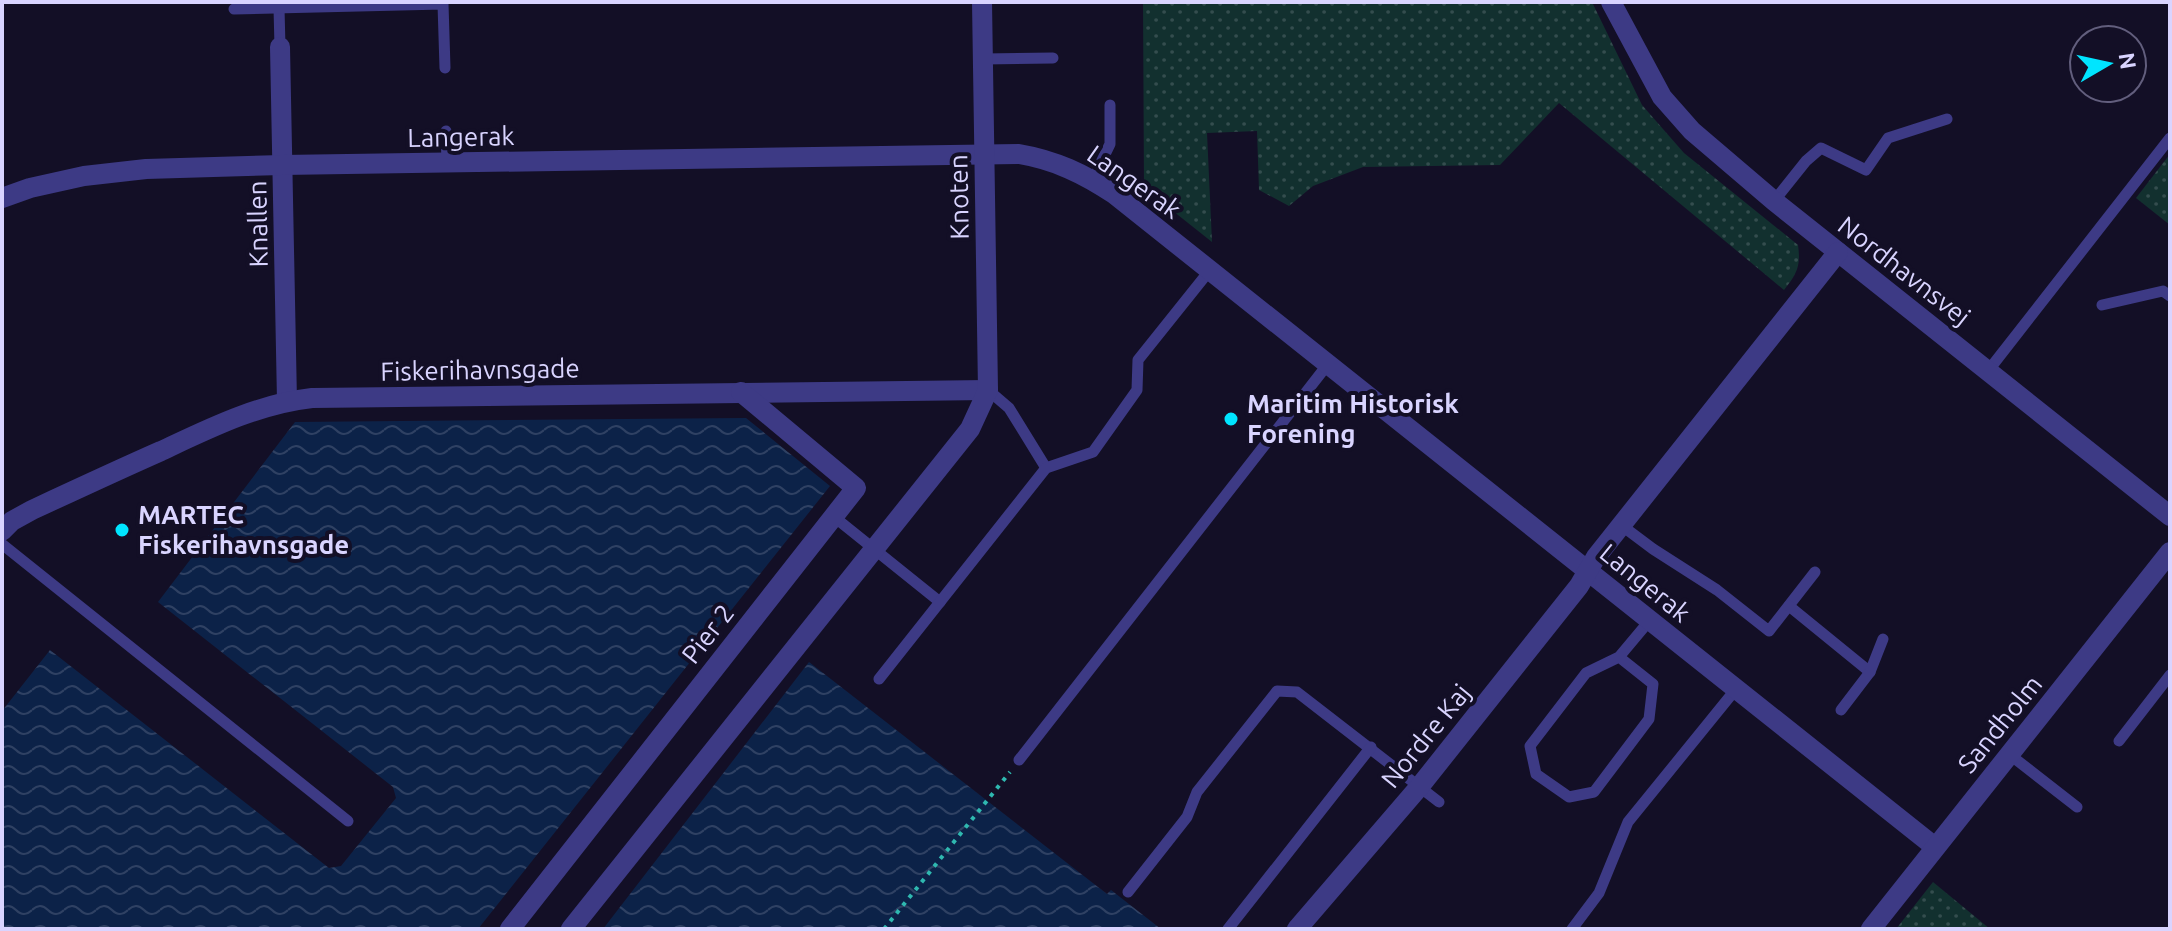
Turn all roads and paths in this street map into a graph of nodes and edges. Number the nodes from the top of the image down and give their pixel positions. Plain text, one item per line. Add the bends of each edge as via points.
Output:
1 (982, 2) edge
2 (1611, 2) edge
3 (1629, 2) edge
4 (279, 8) junction
5 (234, 9) dead end
6 (1633, 42) junction
7 (280, 47) joint
8 (1053, 58) dead end
9 (983, 59) junction
10 (445, 68) dead end
11 (1110, 105) dead end
12 (1947, 119) dead end
13 (446, 131) dead end
14 (2170, 138) edge
15 (984, 155) junction
16 (447, 163) junction
17 (282, 165) junction
18 (1093, 179) junction
19 (2, 198) edge
20 (1774, 201) junction
21 (1838, 252) junction
22 (1210, 270) junction
23 (2170, 296) edge
24 (2102, 305) dead end
25 (1328, 364) junction
26 (1988, 371) junction
27 (988, 390) junction
28 (741, 392) junction
29 (287, 401) junction
30 (1046, 468) junction
31 (833, 516) junction
32 (2170, 516) edge
33 (1621, 525) junction
34 (2, 531) edge
35 (2, 544) edge
36 (874, 549) junction
37 (2170, 552) edge
38 (1588, 570) junction
39 (1815, 572) dead end
40 (940, 602) junction
41 (1789, 606) junction
42 (1650, 620) junction
43 (1883, 639) dead end
44 (1619, 657) junction
45 (1870, 672) junction
46 (2170, 675) edge
47 (879, 679) dead end
48 (1736, 689) junction
49 (1841, 710) dead end
50 (2119, 741) dead end
51 (1371, 747) junction
52 (2009, 754) junction
53 (1019, 760) joint
54 (1420, 786) junction
55 (1439, 802) dead end
56 (2077, 807) dead end
57 (348, 821) dead end
58 (1935, 847) junction
59 (1128, 892) dead end
60 (510, 929) edge
61 (571, 929) edge
62 (884, 929) edge
63 (1228, 929) edge
64 (1297, 929) edge
65 (1572, 929) edge
66 (1871, 929) edge

1 - 9 street, Knoten
2 - 6 street, Nordhavnsvej
3 - 6 street, Nordhavnsvej
4 - 5 lane
4 - 7 lane
4 - 10 lane via 443,4
6 - 20 street, Nordhavnsvej via 1662,97 1682,120
7 - 17 street, Knallen
8 - 9 lane
9 - 15 street, Knoten
11 - 18 lane via 1110,144
12 - 20 lane via 1888,138 1866,170 1821,148
13 - 16 lane
14 - 26 lane
15 - 16 street, Langerak
15 - 18 street, Langerak via 1043,158
15 - 27 street, Knoten
16 - 17 street, Langerak
17 - 19 street, Langerak via 84,176
17 - 29 street, Knallen
18 - 22 street, Langerak
20 - 21 street, Nordhavnsvej
21 - 26 street, Nordhavnsvej
21 - 33 street, Nordre Kaj
22 - 25 street, Langerak
22 - 30 lane via 1138,360 1137,390 1093,452
23 - 24 lane via 2163,291
25 - 38 street, Langerak
25 - 53 lane
26 - 32 street, Nordhavnsvej
27 - 28 street, Fiskerihavnsgade
27 - 30 lane via 1009,408
27 - 36 street via 970,429
28 - 29 street, Fiskerihavnsgade
28 - 31 street, Pier 2 via 856,488
29 - 34 street, Fiskerihavnsgade via 260,407 175,444 32,510
30 - 40 lane
31 - 36 lane
31 - 60 street, Pier 2
33 - 38 street, Nordre Kaj
33 - 41 lane via 1769,631
35 - 57 lane
36 - 40 lane
36 - 61 street
37 - 52 street, Sandholm
38 - 42 street, Langerak
38 - 54 street, Nordre Kaj
39 - 41 lane
40 - 47 lane
41 - 45 lane
42 - 44 lane
42 - 48 street, Langerak
43 - 45 lane
44 - 44 lane via 1586,673 1530,746 1536,774 1569,797 1594,792 1649,719 1653,684
45 - 49 lane
46 - 50 lane
48 - 58 street, Langerak
48 - 65 lane via 1628,822 1599,893
51 - 54 lane
51 - 59 lane via 1297,692 1277,691 1197,792 1187,817
51 - 63 lane
52 - 56 lane
52 - 58 street, Sandholm
53 - 62 path
54 - 55 lane
54 - 64 street, Nordre Kaj
58 - 66 street, Sandholm

